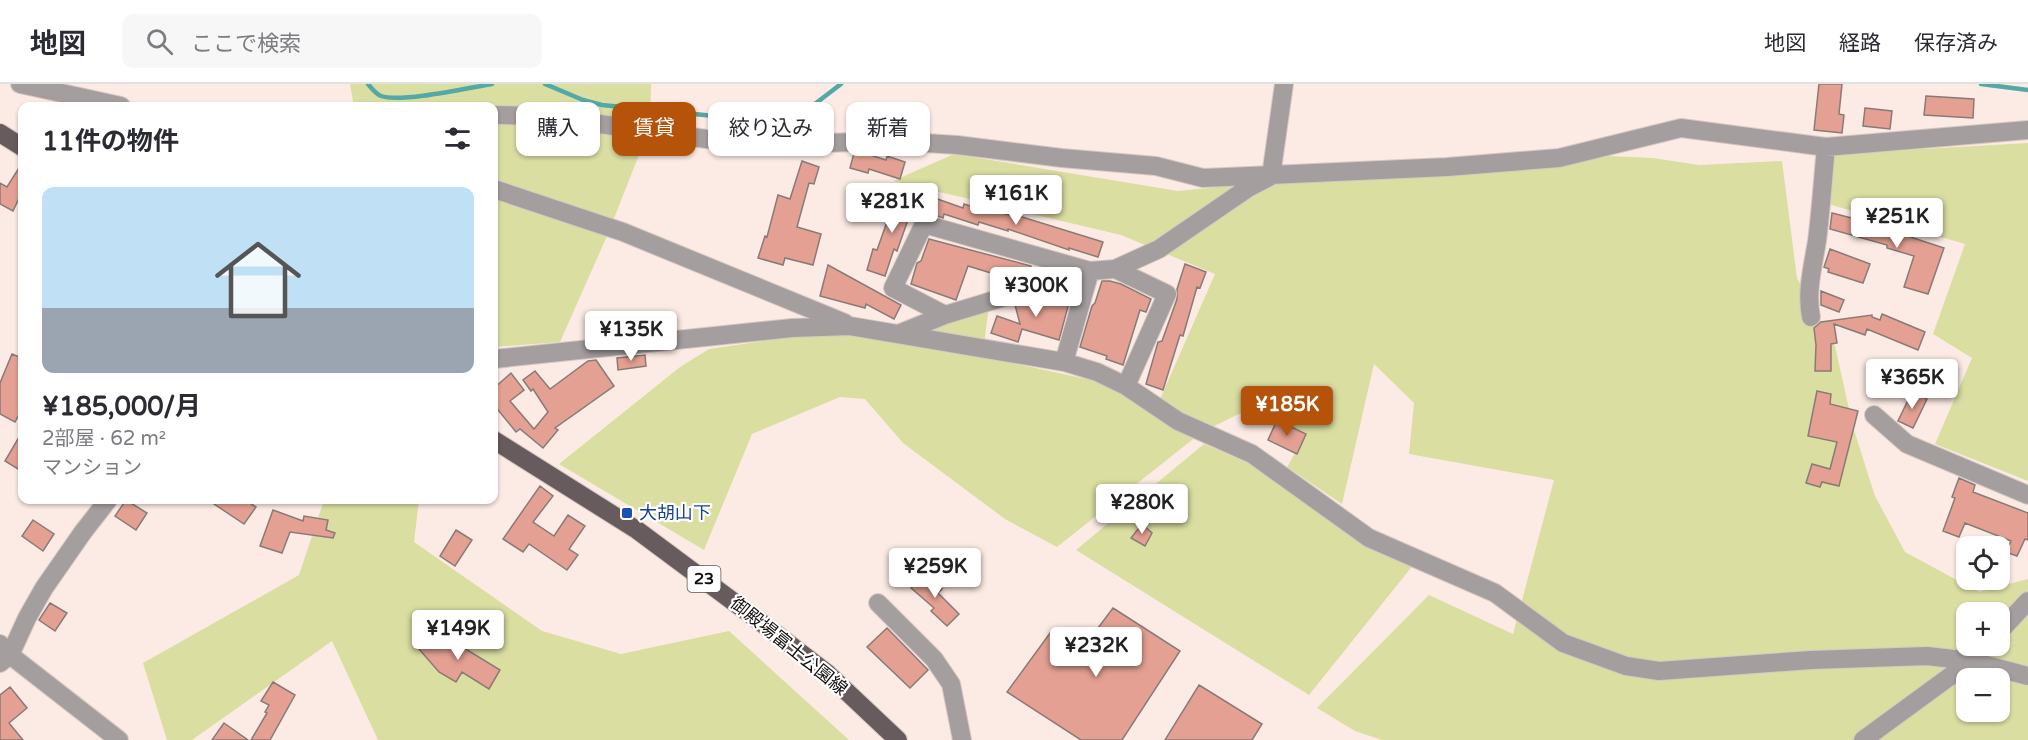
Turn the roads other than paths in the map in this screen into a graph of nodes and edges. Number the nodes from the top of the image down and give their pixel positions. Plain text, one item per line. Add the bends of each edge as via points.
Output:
1 (20, 84) edge
2 (1284, 84) edge
3 (103, 102) edge
4 (498, 115) edge
5 (2028, 130) edge
6 (0, 134) edge
7 (18, 145) edge
8 (1826, 147) junction
9 (1271, 176) junction
10 (498, 190) edge
11 (1115, 269) junction
12 (1090, 271) junction
13 (945, 315) junction
14 (1810, 316) dead end
15 (850, 326) junction
16 (898, 334) junction
17 (498, 359) edge
18 (1064, 362) junction
19 (1126, 386) junction
20 (1874, 415) dead end
21 (498, 443) edge
22 (2028, 495) edge
23 (105, 504) edge
24 (2028, 601) edge
25 (878, 603) dead end
26 (2010, 620) edge
27 (3, 654) edge
28 (1976, 656) edge
29 (1971, 661) junction
30 (2028, 676) edge
31 (119, 740) edge
32 (898, 740) edge
33 (962, 740) edge
34 (1863, 740) edge

1 - 3 street
2 - 9 street
4 - 9 street via 543,116 749,145 894,141 1156,166 1203,178
5 - 8 street
6 - 7 main road
8 - 9 street via 1681,128 1559,158
8 - 14 street via 1810,277
9 - 11 street via 1159,249
10 - 15 street via 623,232
11 - 12 street
11 - 19 street via 1167,294
12 - 13 street
12 - 13 street via 924,224 893,288
12 - 18 street
13 - 16 street
15 - 16 street
15 - 17 street via 792,327
16 - 18 street
18 - 19 street
19 - 29 street via 1178,421 1252,454 1370,538 1495,593 1563,643 1626,666 1659,670 1927,656
20 - 22 street via 1907,444
21 - 32 main road, 御殿場富士公園線 / 23 via 637,530 745,610 828,674
23 - 27 street via 44,588
24 - 26 street
25 - 33 street via 934,659 951,684
27 - 31 street
28 - 29 street
29 - 30 street
29 - 34 street

